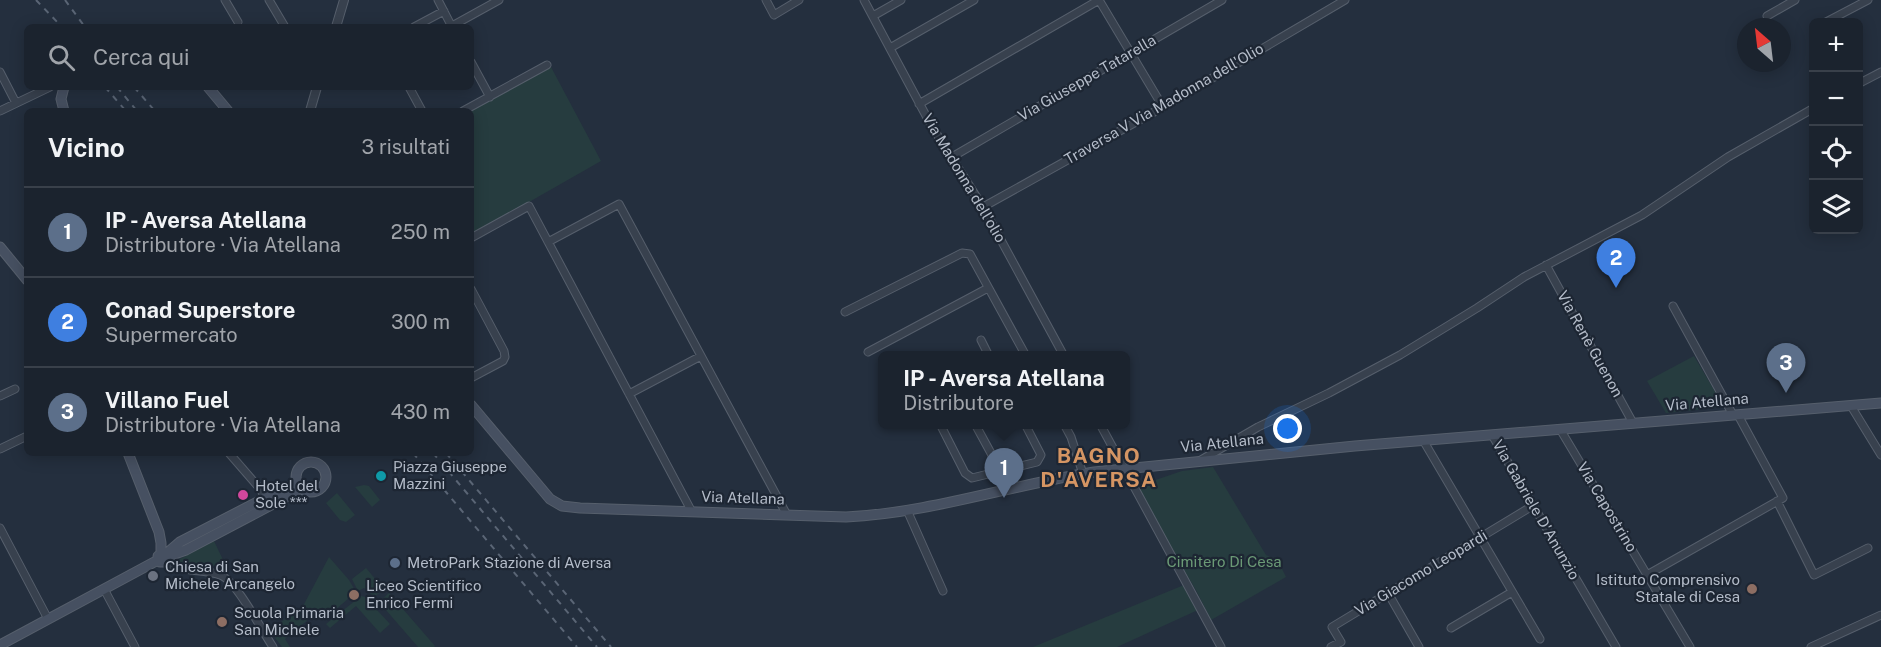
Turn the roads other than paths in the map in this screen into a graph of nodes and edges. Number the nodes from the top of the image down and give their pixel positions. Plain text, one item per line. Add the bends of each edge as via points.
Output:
1 (225, 0) edge
2 (270, 0) edge
3 (344, 0) edge
4 (438, 0) edge
5 (499, 0) edge
6 (766, 0) edge
7 (799, 0) edge
8 (864, 0) edge
9 (901, 0) edge
10 (974, 0) edge
11 (1099, 0) edge
12 (1222, 0) edge
13 (1345, 0) edge
14 (1795, 0) edge
15 (1868, 0) edge
16 (444, 11) junction
17 (873, 16) junction
18 (1767, 16) dead end
19 (1834, 18) edge
20 (238, 22) dead end
21 (283, 24) edge
22 (337, 24) edge
23 (420, 24) edge
24 (451, 24) edge
25 (456, 24) edge
26 (890, 48) junction
27 (1131, 53) junction
28 (547, 65) dead end
29 (474, 67) edge
30 (0, 72) edge
31 (1881, 72) edge
32 (1863, 81) edge
33 (44, 90) edge
34 (63, 90) edge
35 (210, 90) edge
36 (316, 90) edge
37 (411, 90) edge
38 (490, 96) junction
39 (16, 103) junction
40 (920, 104) junction
41 (1163, 107) junction
42 (63, 108) edge
43 (226, 108) edge
44 (311, 108) edge
45 (420, 108) edge
46 (468, 108) edge
47 (0, 111) edge
48 (1809, 111) edge
49 (952, 157) junction
50 (983, 207) junction
51 (474, 236) edge
52 (548, 242) junction
53 (0, 248) edge
54 (1546, 265) junction
55 (24, 276) edge
56 (988, 288) junction
57 (474, 295) edge
58 (1673, 306) dead end
59 (845, 312) dead end
60 (981, 340) dead end
61 (868, 351) dead end
62 (986, 351) edge
63 (1023, 351) edge
64 (1061, 351) edge
65 (701, 356) junction
66 (474, 376) edge
67 (15, 389) dead end
68 (629, 394) junction
69 (0, 396) edge
70 (1881, 403) edge
71 (1851, 406) junction
72 (474, 409) edge
73 (1736, 415) junction
74 (1633, 423) junction
75 (943, 429) edge
76 (978, 429) edge
77 (1028, 429) edge
78 (1067, 429) edge
79 (1103, 429) edge
80 (1560, 429) junction
81 (1492, 435) junction
82 (24, 437) edge
83 (1423, 440) junction
84 (0, 449) edge
85 (1881, 455) edge
86 (129, 456) edge
87 (232, 456) edge
88 (302, 456) edge
89 (1201, 460) junction
90 (306, 463) junction
91 (1123, 469) junction
92 (1001, 472) junction
93 (1083, 474) junction
94 (299, 485) junction
95 (1010, 488) junction
96 (265, 498) junction
97 (1777, 501) junction
98 (1534, 505) junction
99 (907, 510) junction
100 (692, 512) junction
101 (787, 515) junction
102 (0, 528) edge
103 (1481, 537) junction
104 (1868, 548) dead end
105 (163, 557) junction
106 (1647, 575) junction
107 (104, 589) junction
108 (943, 591) dead end
109 (1512, 592) junction
110 (1388, 593) junction
111 (1881, 615) edge
112 (48, 619) junction
113 (1451, 628) dead end
114 (1540, 639) dead end
115 (1342, 644) edge
116 (1825, 644) edge
117 (0, 645) edge
118 (1419, 646) edge
119 (135, 647) edge
120 (273, 647) edge
121 (1221, 647) edge
122 (1331, 647) edge
123 (1616, 647) edge
124 (1690, 647) edge
125 (1811, 647) edge

1 - 20 street
2 - 21 street
3 - 22 street
4 - 16 street
5 - 25 street
6 - 7 street via 774,15
8 - 17 street, Via Madonna dell'olio
9 - 17 street
10 - 26 street
11 - 27 street
11 - 40 street
12 - 27 street, Via Giuseppe Tatarella
13 - 41 street, Traversa V Via Madonna dell'Olio
14 - 18 street
15 - 19 street
16 - 23 street
16 - 24 street
17 - 26 street, Via Madonna dell'olio
26 - 40 street, Via Madonna dell'olio
27 - 41 street
27 - 49 street, Via Giuseppe Tatarella
28 - 38 street
29 - 38 street
30 - 39 street
31 - 32 street
33 - 39 street
34 - 42 main road
35 - 43 main road
36 - 44 street
37 - 45 street
38 - 46 street
39 - 47 street
40 - 49 street, Via Madonna dell'olio
41 - 50 street, Traversa V Via Madonna dell'Olio
48 - 54 street via 1702,173 1642,215
49 - 50 street, Via Madonna dell'olio
50 - 64 street, Via Madonna dell'olio
51 - 52 street via 529,206
52 - 65 street via 619,204
52 - 68 street
53 - 55 main road
54 - 74 street, Via Renè Guenon
54 - 89 street via 1400,355
56 - 59 street via 970,254 962,253
56 - 61 street
56 - 63 street
57 - 66 street via 505,357
58 - 73 street
60 - 62 street
65 - 68 street
65 - 101 street
67 - 69 street
68 - 100 street
70 - 71 main road, Via Atellana
71 - 73 main road, Via Atellana
71 - 85 street
72 - 100 main road, Via Atellana via 536,484 562,506
73 - 74 main road, Via Atellana
73 - 97 street via 1783,498
74 - 80 main road, Via Atellana
75 - 92 street via 965,473 972,478
76 - 92 street
77 - 92 street via 1041,455 1037,462
78 - 93 street
79 - 91 street
80 - 81 main road, Via Atellana
80 - 106 street, Via Capostrino
81 - 83 main road, Via Atellana
81 - 98 street, Via Gabriele D'Anunzio
82 - 84 street
83 - 89 main road, Via Atellana
83 - 103 street
86 - 105 main road via 159,532
87 - 96 street
88 - 90 main road
89 - 91 main road, Via Atellana
90 - 94 main road via 298,471
90 - 94 main road via 315,462 323,468 325,482 315,491
91 - 93 main road, Via Atellana
91 - 121 street
92 - 95 street
93 - 95 main road, Via Atellana
94 - 96 main road
94 - 105 main road via 290,495 207,539
95 - 99 main road, Via Atellana
96 - 105 main road via 180,542
97 - 104 street via 1814,575
97 - 106 street
98 - 103 street, Via Giacomo Leopardi
98 - 123 street, Via Gabriele D'Anunzio
99 - 101 main road, Via Atellana via 878,516
99 - 108 street
100 - 101 main road, Via Atellana
102 - 112 street
103 - 109 street
103 - 110 street, Via Giacomo Leopardi
105 - 107 main road
105 - 120 street via 181,570 226,577
106 - 124 street, Via Capostrino
107 - 112 main road
107 - 119 street
109 - 113 street
109 - 114 street
110 - 115 street, Via Giacomo Leopardi via 1332,627
110 - 118 street
111 - 116 street
112 - 117 main road
115 - 122 street, Via Giacomo Leopardi
116 - 125 street

